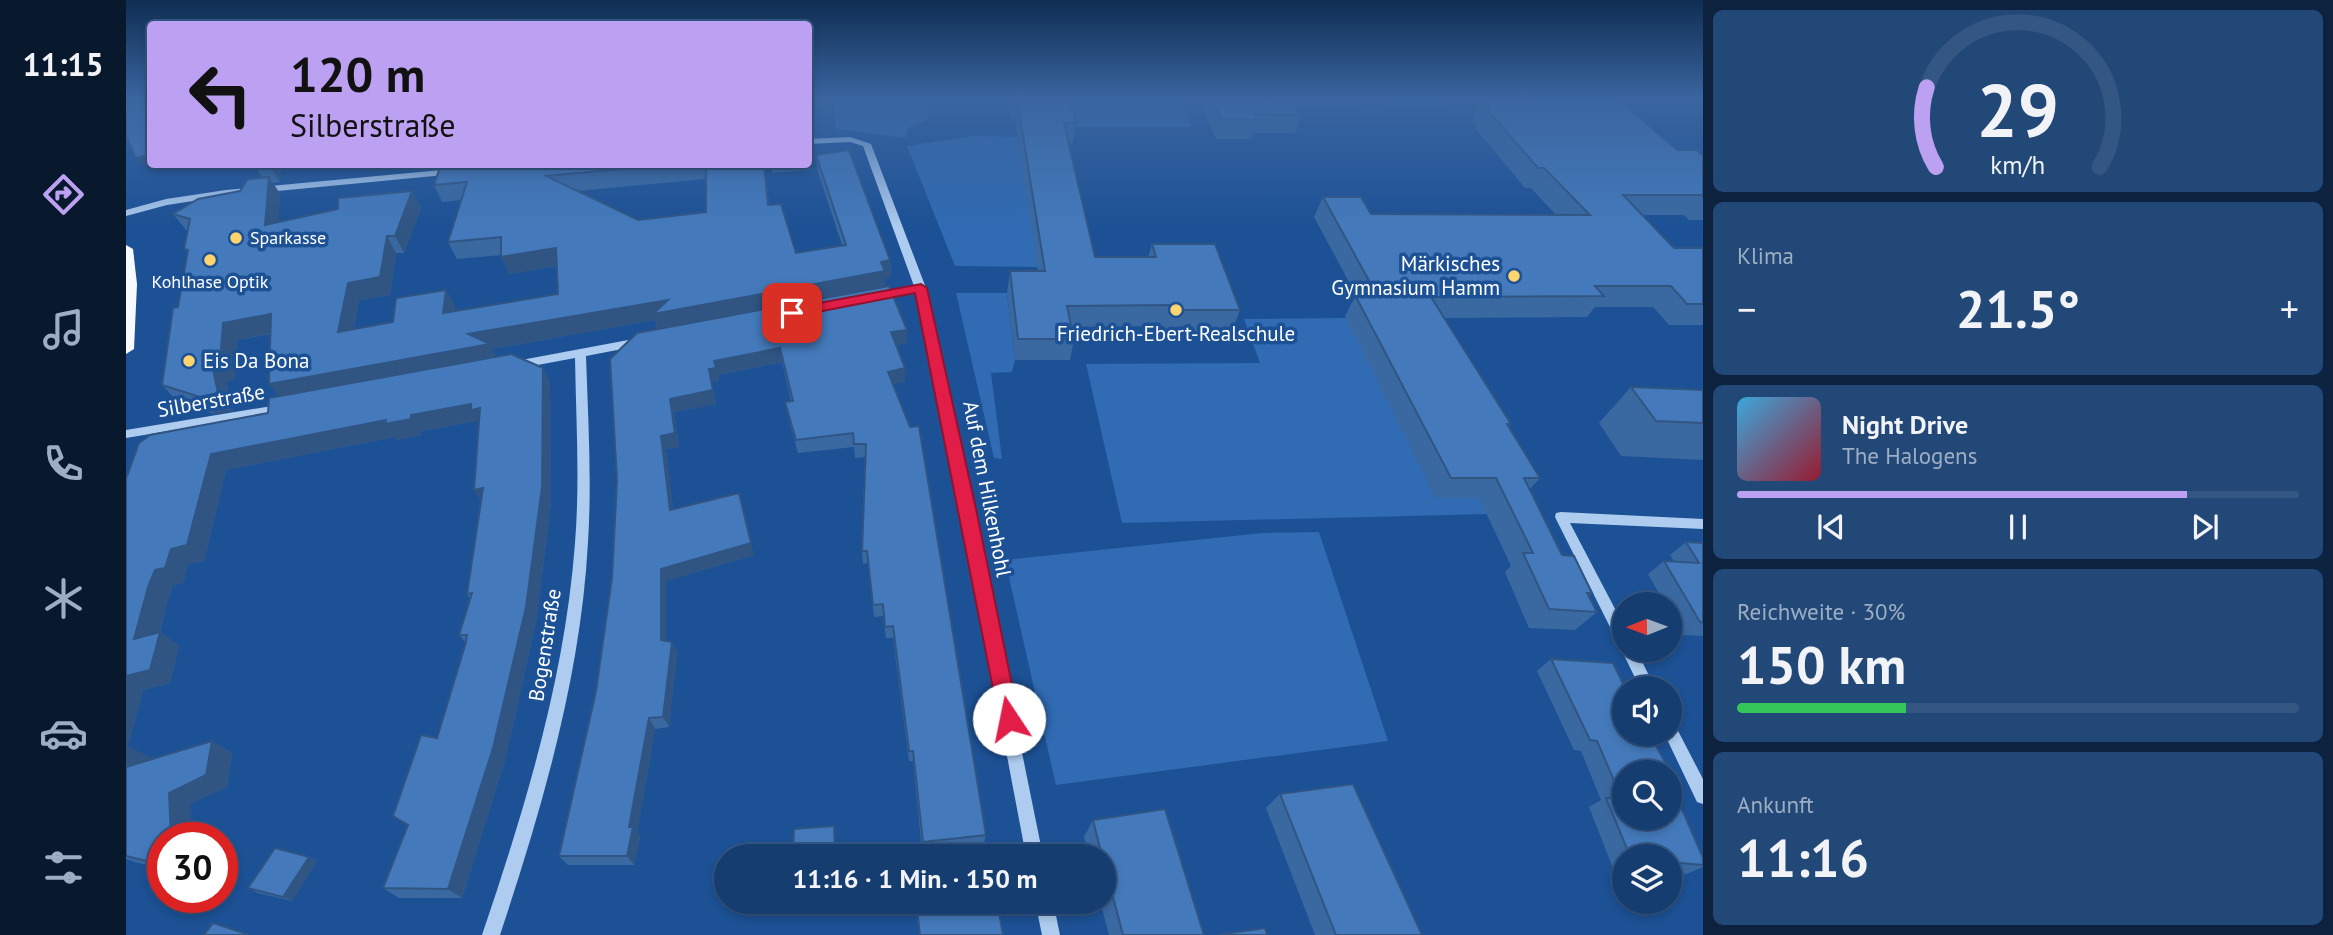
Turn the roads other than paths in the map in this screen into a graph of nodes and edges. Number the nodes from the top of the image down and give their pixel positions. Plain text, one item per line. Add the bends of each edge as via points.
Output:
1 (863, 141) edge
2 (468, 171) edge
3 (126, 213) edge
4 (126, 249) edge
5 (921, 288) junction
6 (871, 298) edge
7 (646, 341) edge
8 (126, 349) edge
9 (580, 353) junction
10 (498, 368) edge
11 (293, 406) edge
12 (126, 434) edge
13 (1703, 524) edge
14 (1612, 617) edge
15 (1678, 746) edge
16 (1703, 796) edge
17 (1033, 844) edge
18 (1047, 914) edge
19 (491, 935) edge
20 (1051, 935) edge

1 - 5 street, Auf dem Hilkenhohl
2 - 3 street via 226,193
4 - 8 main road via 130,284
5 - 6 street
5 - 17 street, Auf dem Hilkenhohl
7 - 9 street
9 - 10 street
9 - 19 street, Bogenstraße via 584,488 560,697
11 - 12 street, Silberstraße
13 - 14 street via 1561,517
15 - 16 street
18 - 20 street

